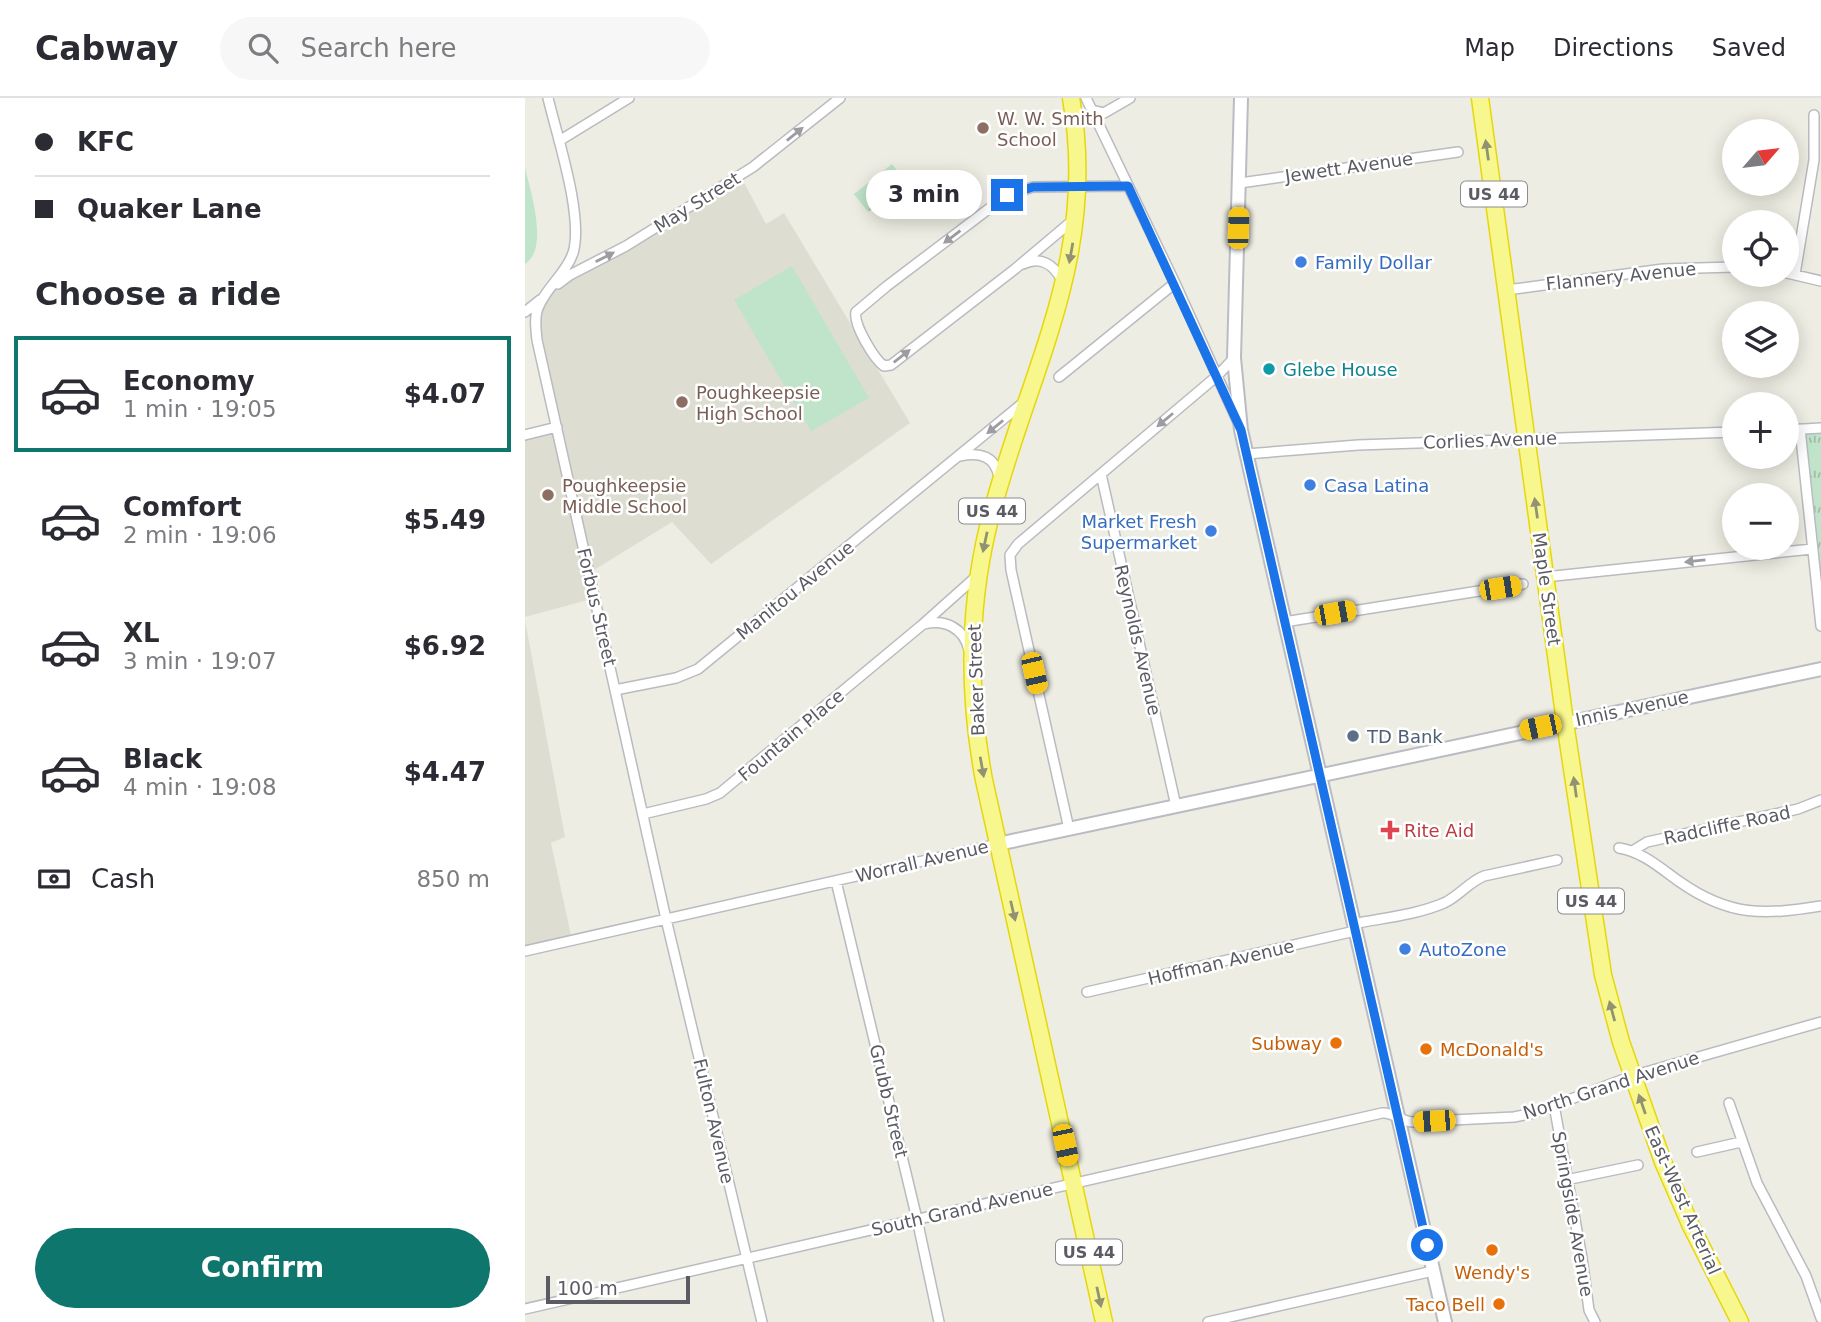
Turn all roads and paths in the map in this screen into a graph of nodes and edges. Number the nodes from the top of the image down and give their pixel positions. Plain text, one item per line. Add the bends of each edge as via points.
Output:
1 (548, 98) edge
2 (629, 98) edge
3 (840, 98) edge
4 (1071, 98) edge
5 (1086, 98) edge
6 (1130, 98) edge
7 (1241, 98) edge
8 (1480, 98) edge
9 (1091, 110) junction
10 (1109, 111) junction
11 (1814, 115) dead end
12 (559, 141) junction
13 (1107, 141) junction
14 (1458, 152) dead end
15 (1240, 183) junction
16 (1078, 186) junction
17 (1128, 186) junction
18 (1076, 218) junction
19 (1799, 234) edge
20 (1722, 267) edge
21 (1015, 269) junction
22 (1799, 275) edge
23 (1821, 281) edge
24 (1175, 283) junction
25 (1063, 290) junction
26 (1507, 290) junction
27 (547, 293) junction
28 (525, 312) edge
29 (1234, 358) junction
30 (1217, 376) junction
31 (1059, 377) dead end
32 (1029, 397) junction
33 (557, 427) junction
34 (1821, 428) edge
35 (1800, 429) joint
36 (1241, 430) junction
37 (1722, 432) edge
38 (525, 435) edge
39 (1526, 439) junction
40 (1246, 454) junction
41 (959, 457) junction
42 (1101, 474) junction
43 (998, 490) junction
44 (1812, 549) junction
45 (978, 574) junction
46 (1545, 576) junction
47 (1523, 584) dead end
48 (1284, 622) junction
49 (922, 625) junction
50 (1821, 626) edge
51 (972, 661) junction
52 (1821, 669) edge
53 (615, 690) junction
54 (1565, 722) junction
55 (1320, 774) junction
56 (1821, 800) edge
57 (1176, 806) junction
58 (643, 814) junction
59 (1069, 829) junction
60 (998, 844) junction
61 (1619, 848) dead end
62 (1634, 850) junction
63 (1557, 860) dead end
64 (836, 881) junction
65 (1821, 906) edge
66 (666, 919) junction
67 (1354, 928) junction
68 (525, 951) edge
69 (1087, 992) dead end
70 (1821, 1021) edge
71 (1632, 1076) junction
72 (1729, 1103) dead end
73 (1554, 1105) junction
74 (1398, 1118) junction
75 (1741, 1142) junction
76 (1697, 1152) dead end
77 (1638, 1165) dead end
78 (1566, 1180) junction
79 (1073, 1183) junction
80 (917, 1219) junction
81 (747, 1258) junction
82 (1433, 1271) junction
83 (525, 1309) edge
84 (1821, 1318) edge
85 (1591, 1321) edge
86 (762, 1322) edge
87 (939, 1322) edge
88 (1104, 1322) edge
89 (1208, 1322) edge
90 (1445, 1322) edge
91 (1740, 1322) edge

1 - 12 street, Forbus Street
2 - 12 street
27 -> 3 street, May Street via 746,171
4 - 16 highway, Baker Street / US 44
5 - 9 street
6 - 10 street
7 - 15 street
26 -> 8 highway, Maple Street / US 44
9 - 10 street
9 - 13 street
10 - 13 street
11 - 19 street via 1814,160
12 - 27 street, Forbus Street via 575,232 566,269
13 - 17 street
14 - 15 street, Jewett Avenue
15 - 29 street
16 - 17 street
16 - 18 highway, Baker Street / US 44
16 -> 21 street via 1033,187 1007,195 862,307 855,315 856,322 878,361 887,366
17 - 24 street
18 - 21 street
18 -> 25 highway, Baker Street / US 44
20 - 26 street, Flannery Avenue via 1663,269
21 - 25 street via 1043,261 1059,275
22 - 23 street
24 - 30 street
24 - 31 street
25 - 32 highway, Baker Street / US 44
26 - 39 highway, Maple Street / US 44
27 - 28 street
27 - 33 street, Forbus Street via 535,323
29 - 30 street
29 - 36 street
30 - 36 street
30 -> 42 street
32 -> 41 street, Manitou Avenue
32 - 43 highway, Baker Street / US 44
33 - 38 street
33 - 53 street, Forbus Street
34 - 35 street
35 - 44 street
36 - 40 street
37 - 39 street, Corlies Avenue
39 - 40 street, Corlies Avenue
46 -> 39 highway, Maple Street / US 44
40 - 48 street
41 - 43 street via 987,457 996,465
41 - 53 street, Manitou Avenue via 698,668 676,678
42 - 57 street, Reynolds Avenue
42 - 59 street via 1010,555
43 -> 45 highway, Baker Street / US 44
44 -> 46 street
44 - 50 street
45 - 49 street, Fountain Place
45 - 51 highway, Baker Street / US 44
46 - 54 highway, Maple Street / US 44
47 - 48 street
48 - 55 street
49 - 51 street via 935,622 959,631
49 - 58 street, Fountain Place via 720,793
51 -> 60 highway, Baker Street / US 44 via 978,747
52 - 54 street, Innis Avenue
53 - 58 street, Forbus Street
54 - 55 street, Innis Avenue
71 -> 54 highway, Maple Street / US 44 via 1599,957
55 - 57 street, Worrall Avenue
55 - 67 street
56 - 62 street, Radcliffe Road via 1647,842
57 - 59 street, Worrall Avenue
58 - 66 street, Forbus Street
59 - 60 street, Worrall Avenue
60 - 64 street, Worrall Avenue
60 -> 79 highway, Baker Street / US 44
61 - 62 street
62 - 65 street via 1725,906 1754,913
63 - 67 street, Hoffman Avenue via 1484,876 1444,902
64 - 66 street, Worrall Avenue
64 - 80 street, Grubb Street
66 - 68 street, Worrall Avenue
66 - 81 street, Fulton Avenue
67 - 69 street, Hoffman Avenue
67 - 74 street
70 - 71 street, North Grand Avenue
71 - 73 street, North Grand Avenue
91 -> 71 highway, East-West Arterial / US 44 via 1677,1195
72 - 75 street
73 - 74 street, North Grand Avenue via 1514,1117 1412,1122
73 - 78 street, Springside Avenue
74 - 79 street, South Grand Avenue via 1382,1112
74 - 82 street
75 - 76 street
75 - 84 street via 1806,1276
77 - 78 street
78 - 85 street, Springside Avenue
79 - 80 street, South Grand Avenue
79 -> 88 highway, US 44
80 - 81 street, South Grand Avenue
80 - 87 street, Grubb Street
81 - 83 street, South Grand Avenue
81 - 86 street, Fulton Avenue
82 - 89 street
82 - 90 street

